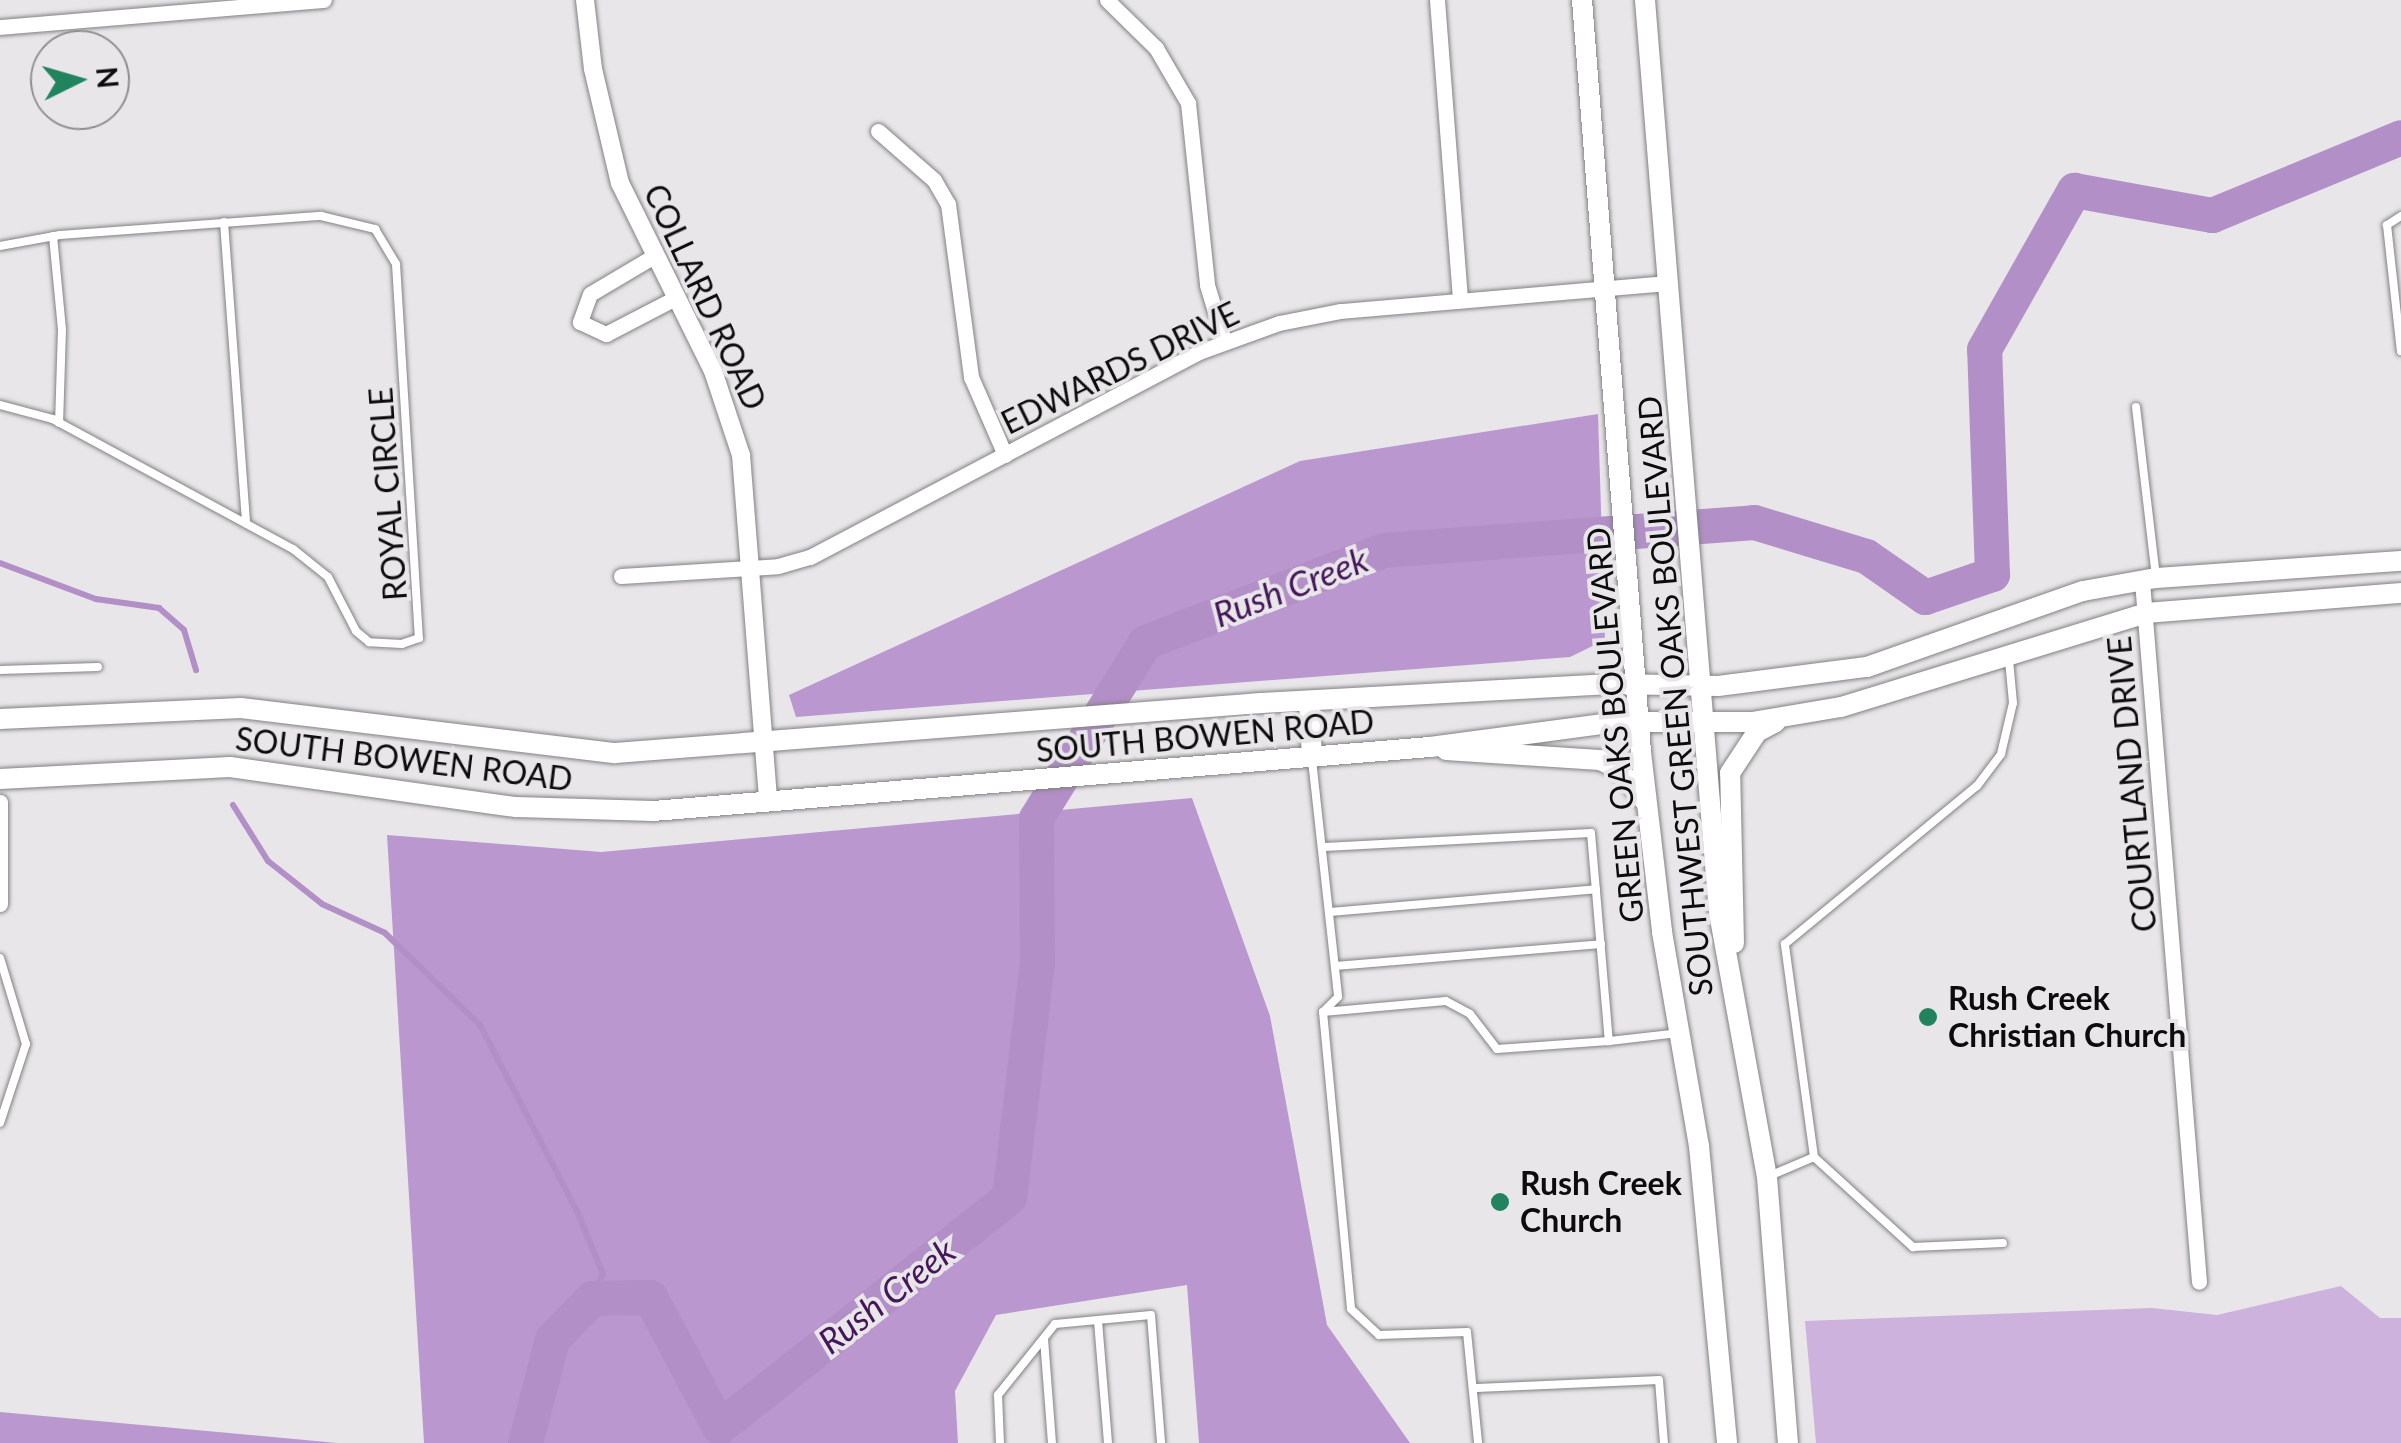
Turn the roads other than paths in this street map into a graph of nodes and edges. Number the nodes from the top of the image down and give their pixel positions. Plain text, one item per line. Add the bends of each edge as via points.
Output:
1 (122, 0) edge
2 (324, 0) edge
3 (585, 0) edge
4 (1107, 0) edge
5 (1437, 0) edge
6 (1582, 0) edge
7 (1646, 0) edge
8 (124, 18) junction
9 (0, 27) edge
10 (878, 130) dead end
11 (2401, 216) edge
12 (224, 222) junction
13 (52, 236) junction
14 (0, 246) edge
15 (654, 256) junction
16 (1666, 283) junction
17 (1606, 288) junction
18 (677, 297) junction
19 (1460, 300) junction
20 (1224, 341) junction
21 (2401, 351) edge
22 (0, 405) edge
23 (2136, 407) dead end
24 (59, 423) junction
25 (1006, 455) junction
26 (246, 523) junction
27 (2401, 560) edge
28 (753, 569) junction
29 (621, 576) dead end
30 (2149, 579) junction
31 (2401, 592) edge
32 (2146, 613) junction
33 (1992, 622) junction
34 (2008, 653) junction
35 (98, 667) dead end
36 (0, 670) edge
37 (1638, 685) junction
38 (1699, 686) junction
39 (1309, 701) junction
40 (1789, 716) junction
41 (0, 720) edge
42 (1639, 722) junction
43 (1702, 724) junction
44 (764, 743) junction
45 (1430, 748) junction
46 (1312, 758) junction
47 (0, 779) edge
48 (768, 800) junction
49 (0, 802) edge
50 (1647, 806) junction
51 (1324, 847) junction
52 (1596, 889) junction
53 (0, 904) edge
54 (1330, 912) junction
55 (1601, 944) junction
56 (0, 958) edge
57 (1335, 966) junction
58 (1732, 995) junction
59 (1323, 1012) junction
60 (1680, 1033) junction
61 (1610, 1041) junction
62 (0, 1123) edge
63 (1814, 1158) junction
64 (1767, 1177) junction
65 (2003, 1243) dead end
66 (2199, 1282) dead end
67 (1098, 1321) junction
68 (1044, 1338) junction
69 (1477, 1388) junction
70 (1000, 1443) edge
71 (1052, 1443) edge
72 (1108, 1443) edge
73 (1161, 1443) edge
74 (1478, 1443) edge
75 (1664, 1443) edge
76 (1726, 1443) edge
77 (1788, 1443) edge

1 - 8 street
2 - 8 street
3 - 15 street, COLLARD ROAD via 610,152
4 - 20 street via 1156,48 1188,104 1207,284
5 - 19 street
6 - 17 main road, GREEN OAKS BOULEVARD
7 - 16 main road, SOUTHWEST GREEN OAKS BOULEVARD
8 - 9 street
10 - 25 street via 934,180 948,204 971,376
11 - 21 lane via 2387,225
12 - 13 lane, ROYAL CIRCLE
12 - 26 lane
12 - 26 lane, ROYAL CIRCLE via 321,216 361,222 384,237 396,264 419,638 369,642 356,631 328,577
13 - 14 lane, ROYAL CIRCLE
13 - 24 lane via 62,329
15 - 18 street, COLLARD ROAD
15 - 18 street via 590,294 580,322 606,334
16 - 17 street, EDWARDS DRIVE
16 - 38 main road, SOUTHWEST GREEN OAKS BOULEVARD
17 - 19 street, EDWARDS DRIVE
17 - 37 main road, GREEN OAKS BOULEVARD
18 - 28 street, COLLARD ROAD via 734,428
19 - 20 street, EDWARDS DRIVE via 1323,313
20 - 25 street, EDWARDS DRIVE
22 - 24 lane, ROYAL CIRCLE
23 - 30 lane
24 - 26 lane, ROYAL CIRCLE
25 - 28 street, EDWARDS DRIVE via 825,551
27 - 30 main road, SOUTH BOWEN ROAD
28 - 29 street, EDWARDS DRIVE
28 - 44 street, COLLARD ROAD
30 - 32 street, COURTLAND DRIVE
30 - 33 main road, SOUTH BOWEN ROAD via 2084,591
31 - 32 main road, SOUTH BOWEN ROAD
32 - 34 main road, SOUTH BOWEN ROAD
32 - 66 street, COURTLAND DRIVE
33 - 34 main road
33 - 38 main road, SOUTH BOWEN ROAD via 1867,667
34 - 40 main road, SOUTH BOWEN ROAD via 1925,684
34 - 63 lane via 2013,702 2000,754 1977,786 1785,944
35 - 36 lane
37 - 38 main road, SOUTH BOWEN ROAD
37 - 39 main road, SOUTH BOWEN ROAD
37 - 42 main road, GREEN OAKS BOULEVARD
38 - 43 main road, SOUTHWEST GREEN OAKS BOULEVARD
39 - 44 main road, SOUTH BOWEN ROAD via 976,720
39 - 46 main road
40 - 43 main road, SOUTH BOWEN ROAD
40 - 58 main road via 1757,732 1730,774
41 - 44 main road, SOUTH BOWEN ROAD via 242,708 576,751
42 - 43 main road, SOUTH BOWEN ROAD
42 - 45 main road, SOUTH BOWEN ROAD
42 - 50 main road, GREEN OAKS BOULEVARD
43 - 58 main road, SOUTHWEST GREEN OAKS BOULEVARD
44 - 48 street, COLLARD ROAD
45 - 46 main road, SOUTH BOWEN ROAD
45 - 50 main road via 1600,760 1619,769
46 - 48 main road, SOUTH BOWEN ROAD
46 - 51 lane
47 - 48 main road, SOUTH BOWEN ROAD via 230,767 516,807 626,812
49 - 53 street
50 - 60 main road, GREEN OAKS BOULEVARD
51 - 52 lane via 1591,833
51 - 54 lane
52 - 54 lane
52 - 55 lane
54 - 57 lane
55 - 57 lane
55 - 61 lane
56 - 62 lane via 26,1044
57 - 59 lane via 1338,996
58 - 64 main road, SOUTHWEST GREEN OAKS BOULEVARD
59 - 61 lane via 1446,1000 1470,1014 1497,1048
59 - 69 lane via 1351,1309 1379,1335 1467,1332
60 - 61 lane
60 - 76 main road, GREEN OAKS BOULEVARD via 1700,1146
63 - 64 lane
63 - 65 lane via 1913,1247
64 - 77 main road, SOUTHWEST GREEN OAKS BOULEVARD
67 - 68 lane via 1055,1324
67 - 72 lane
67 - 73 lane via 1151,1314
68 - 70 lane via 998,1395
68 - 71 lane
69 - 74 lane
69 - 75 lane via 1660,1380

